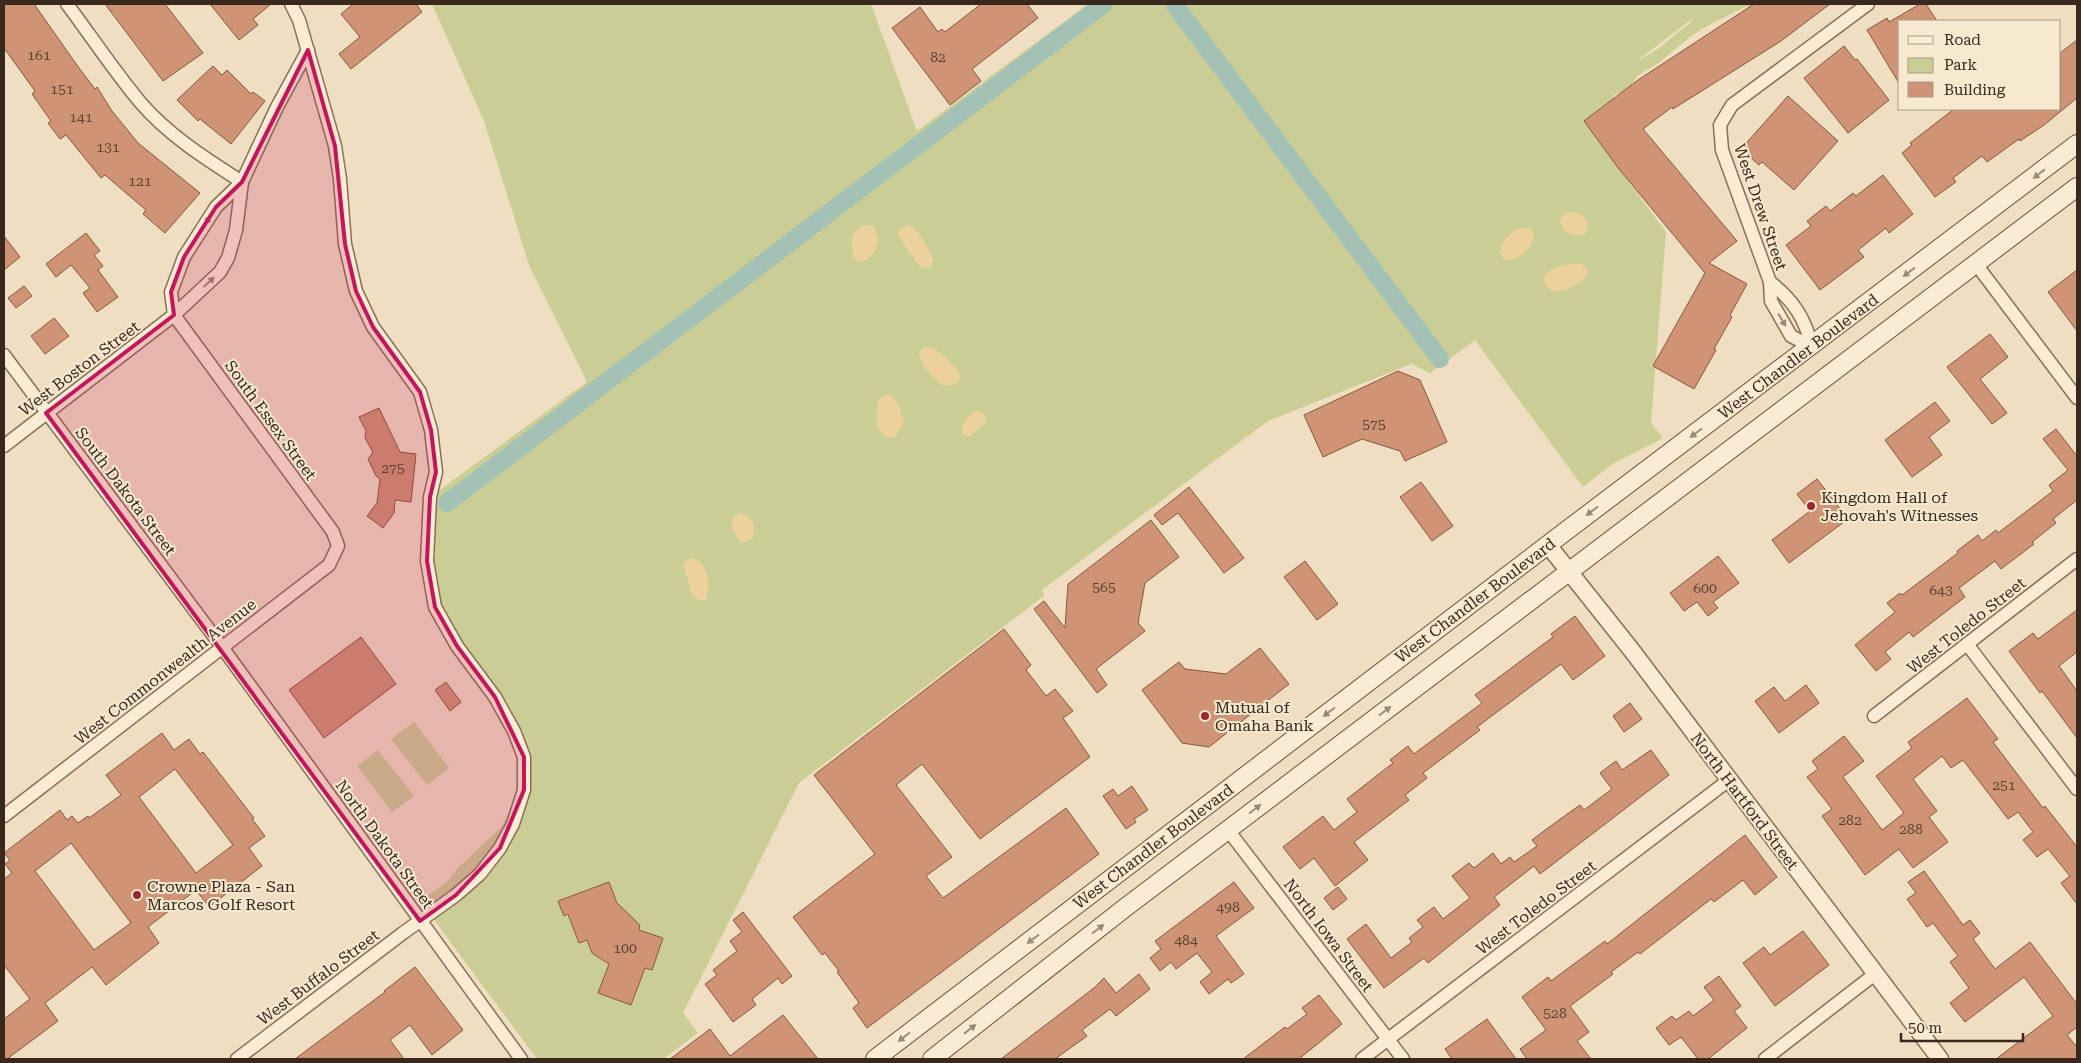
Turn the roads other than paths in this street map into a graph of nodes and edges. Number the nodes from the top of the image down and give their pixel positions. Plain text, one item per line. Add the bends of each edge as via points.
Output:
1 (67, 4) edge
2 (291, 4) edge
3 (1868, 4) edge
4 (308, 50) junction
5 (2077, 144) edge
6 (242, 182) junction
7 (2077, 187) edge
8 (1976, 264) junction
9 (1770, 282) junction
10 (174, 315) junction
11 (1812, 346) junction
12 (4, 355) edge
13 (2077, 398) edge
14 (46, 413) junction
15 (4, 446) edge
16 (1548, 545) junction
17 (338, 546) joint
18 (2077, 559) edge
19 (1569, 571) junction
20 (1967, 644) junction
21 (222, 647) junction
22 (1874, 716) dead end
23 (1729, 780) junction
24 (2077, 789) edge
25 (4, 816) edge
26 (1228, 830) junction
27 (420, 921) junction
28 (1875, 974) junction
29 (1388, 1040) junction
30 (237, 1059) edge
31 (521, 1059) edge
32 (875, 1059) edge
33 (932, 1059) edge
34 (1362, 1059) edge
35 (1403, 1059) edge
36 (1765, 1059) edge
37 (1940, 1059) edge

1 - 6 street via 141,103 194,150
2 - 4 street, West Buffalo Street
3 - 9 street, West Drew Street via 1732,105 1720,125 1722,150
4 - 6 street, West Boston Street
4 - 27 street, West Buffalo Street via 335,146 345,244 356,291 373,327 420,392 431,430 436,472 430,497 427,561 435,607 457,646 495,697 524,757 524,790 518,813 500,848 480,874
5 -> 11 main road, West Chandler Boulevard
6 -> 10 street, West Boston Street via 216,207 184,257 171,292
10 -> 6 street, West Boston Street via 220,272 228,258 236,230
7 - 8 main road, West Chandler Boulevard
8 - 13 street
8 - 19 main road, West Chandler Boulevard
9 - 11 street, West Drew Street via 1785,294 1807,325
9 -> 11 street, West Drew Street via 1771,301 1791,336
10 - 14 street, West Boston Street
10 - 17 street, South Essex Street via 333,532
11 -> 16 main road, West Chandler Boulevard
12 - 14 street, South Dakota Street
14 - 15 street, West Boston Street
14 - 21 street, South Dakota Street
16 - 19 street, North Hartford Street
16 -> 32 main road, West Chandler Boulevard
17 - 21 street, West Commonwealth Avenue via 329,565
18 - 20 street, West Toledo Street
19 - 23 street, North Hartford Street
26 -> 19 main road, West Chandler Boulevard
20 - 22 street, West Toledo Street
20 - 24 street
21 - 25 street, West Commonwealth Avenue
21 - 27 street, North Dakota Street
23 - 28 street, North Hartford Street
23 - 29 street, West Toledo Street
26 - 29 street, North Iowa Street
33 -> 26 main road, West Chandler Boulevard
27 - 30 street, West Buffalo Street
27 - 31 street, North Dakota Street
28 - 36 street
28 - 37 street, North Hartford Street
29 - 34 street, West Toledo Street
29 - 35 street, North Iowa Street

